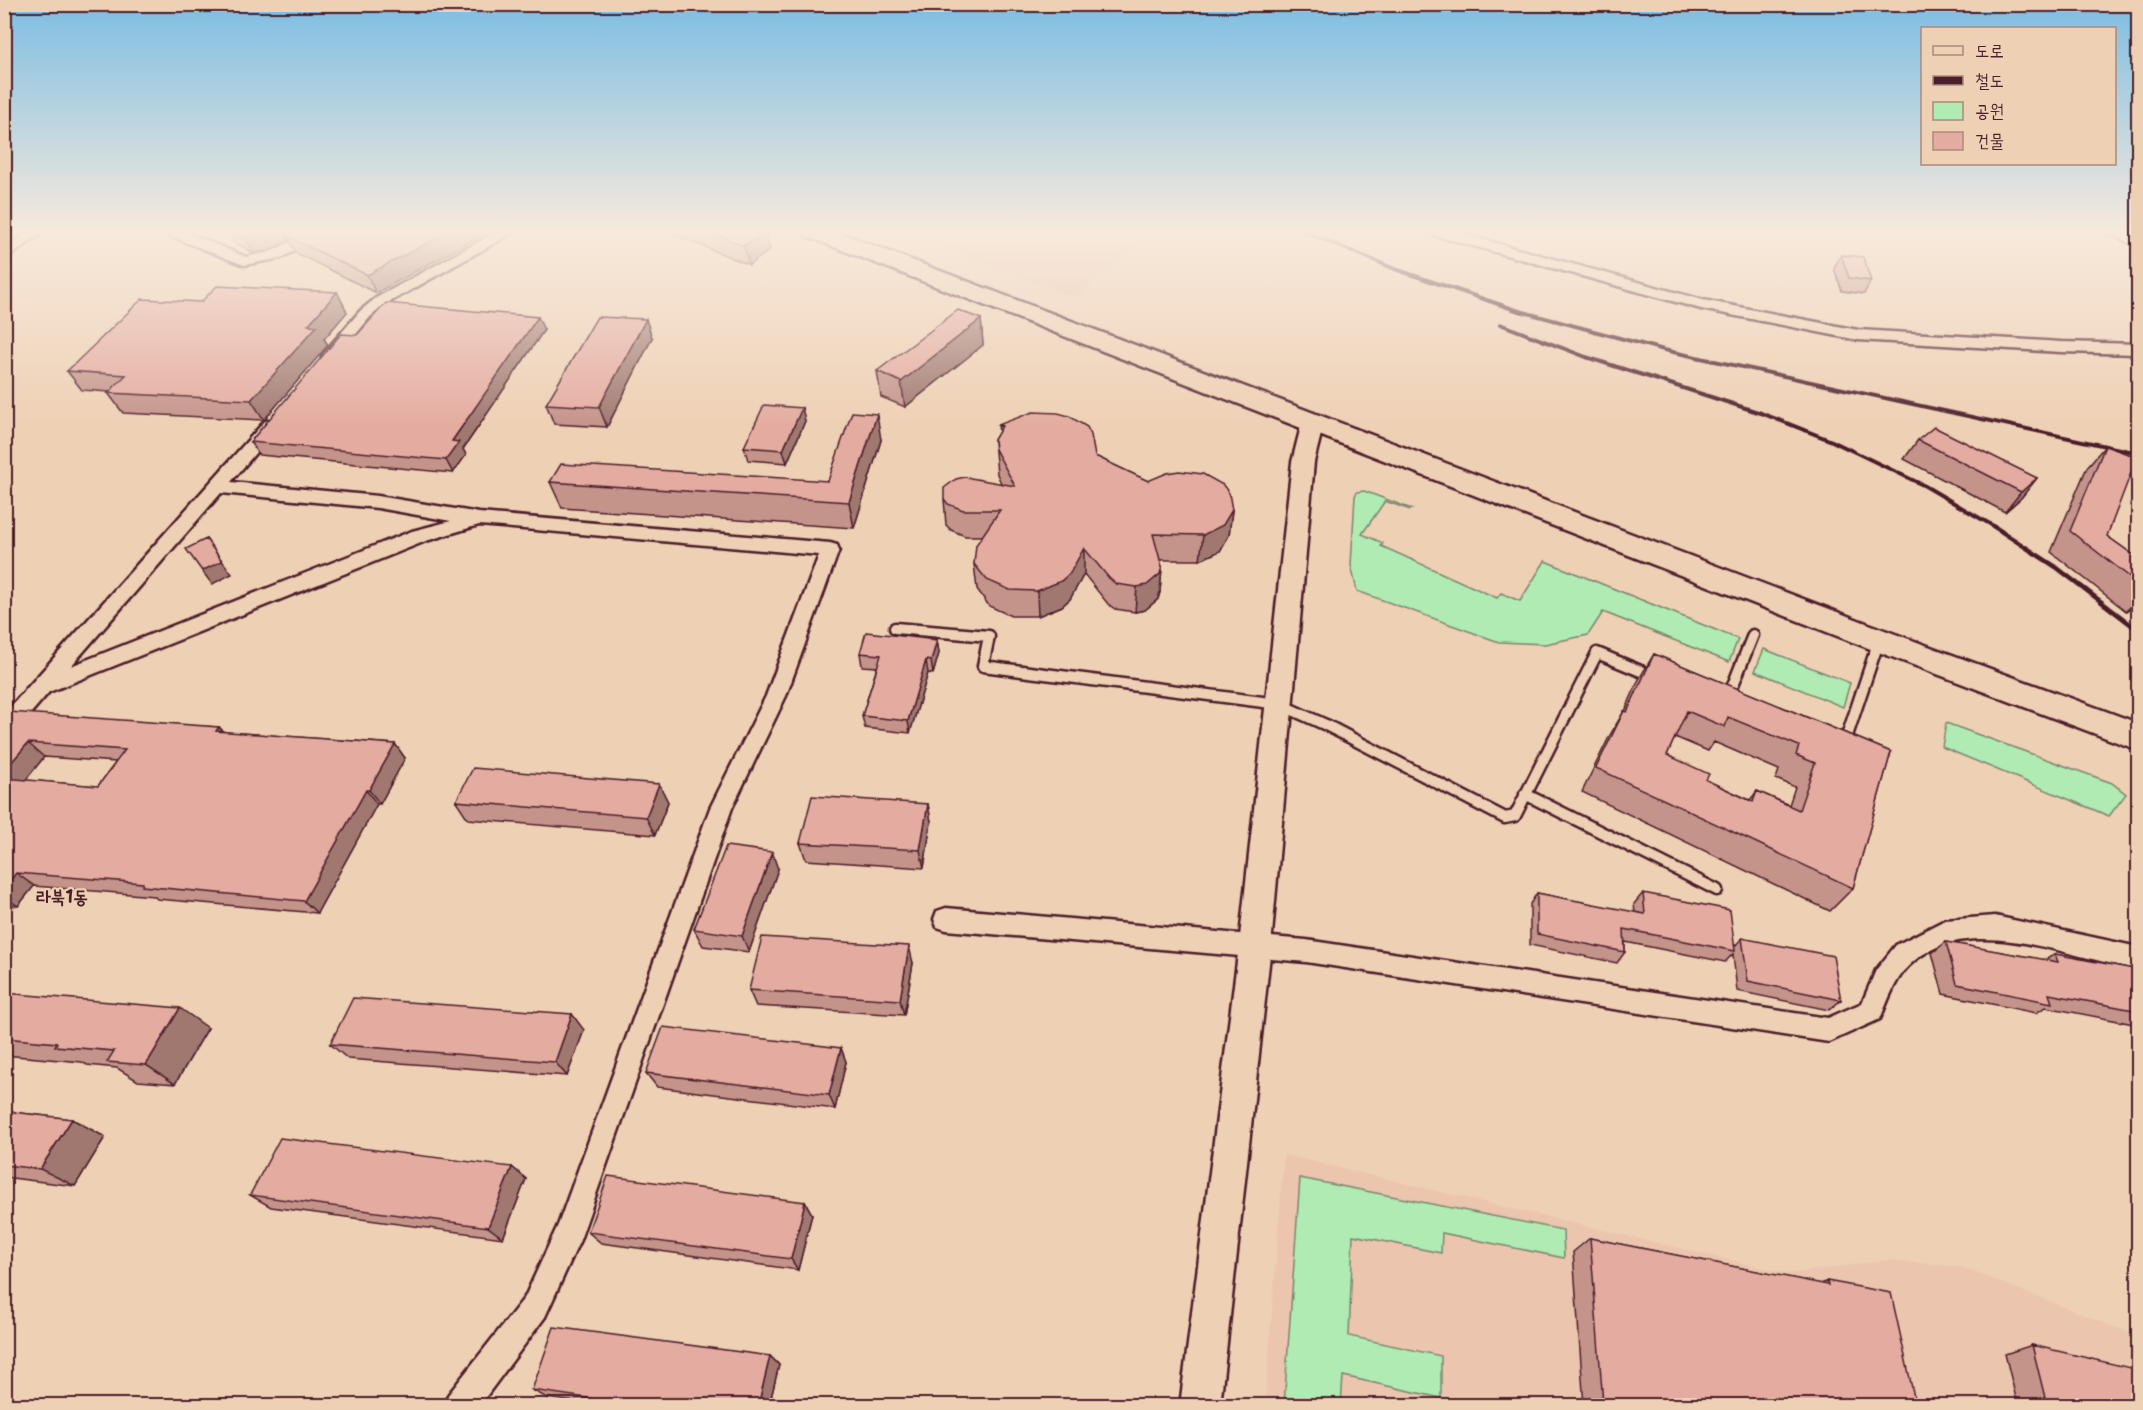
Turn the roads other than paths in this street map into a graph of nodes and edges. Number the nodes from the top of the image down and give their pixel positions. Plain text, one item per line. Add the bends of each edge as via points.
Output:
1 (389, 297) edge
2 (986, 297) edge
3 (1674, 297) edge
4 (2139, 349) edge
5 (319, 368) edge
6 (280, 414) edge
7 (1313, 422) junction
8 (218, 487) junction
9 (479, 519) junction
10 (895, 628) dead end
11 (1753, 635) dead end
12 (1879, 640) junction
13 (1661, 680) edge
14 (42, 687) junction
15 (1279, 704) junction
16 (1725, 706) edge
17 (4, 729) edge
18 (2139, 737) edge
19 (1830, 750) edge
20 (1525, 794) junction
21 (1717, 890) dead end
22 (946, 919) dead end
23 (1255, 945) junction
24 (2139, 958) edge
25 (459, 1406) edge
26 (1200, 1406) edge

1 - 5 street via 365,314
2 - 7 highway
3 - 4 street via 1858,334
6 - 8 street
7 - 12 highway
7 - 15 street via 1303,462
8 - 9 street via 378,502
8 - 14 street
9 - 14 street via 419,536
9 - 25 street via 830,550 776,696 721,808 570,1230 535,1306
10 - 15 lane via 989,636 982,666
11 - 16 lane
12 - 18 highway
12 - 19 lane via 1841,754
13 - 20 lane via 1597,653
14 - 17 street
15 - 20 lane via 1504,818 1515,816
15 - 23 street
20 - 21 lane
22 - 23 street
23 - 24 street via 1829,1030 1871,1011 1885,978 1905,954 1945,931 1995,927
23 - 26 street

